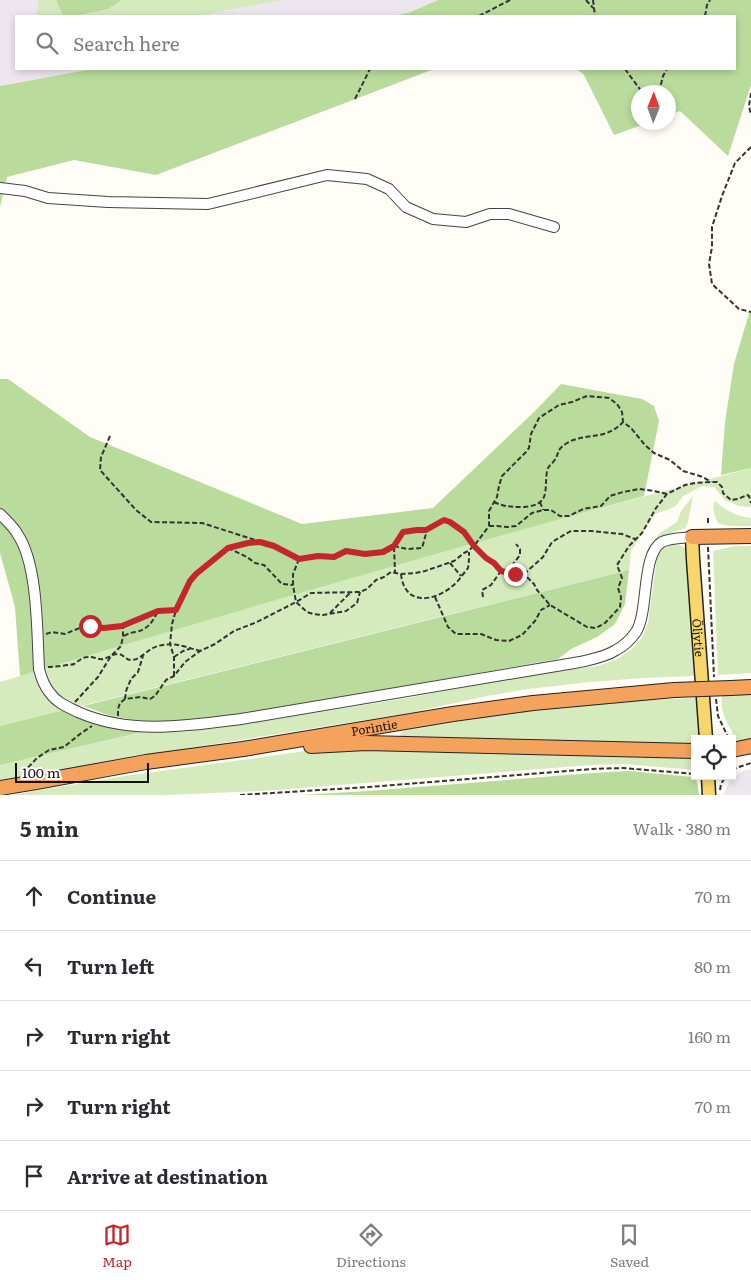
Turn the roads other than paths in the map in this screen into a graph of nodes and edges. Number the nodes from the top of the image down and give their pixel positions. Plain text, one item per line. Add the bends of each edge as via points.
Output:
1 (0, 188) edge
2 (554, 227) dead end
3 (0, 514) edge
4 (751, 536) edge
5 (692, 537) junction
6 (751, 687) edge
7 (706, 735) edge
8 (751, 746) edge
9 (243, 748) junction
10 (736, 749) edge
11 (691, 751) edge
12 (708, 780) edge
13 (0, 788) edge
14 (709, 795) edge

1 - 2 lane via 56,198 208,204 327,175 367,179 389,189 406,207 433,219 466,222 490,214 509,214
3 - 5 lane via 18,534 25,548 33,581 39,669 50,694 69,708 100,720 160,727 241,719 600,657 615,651 637,631 654,550 662,542
4 - 5 highway
5 - 7 main road, Öljytie
6 - 9 highway, Porintie, bridge via 533,702
8 - 10 highway
9 - 11 highway via 271,751 366,743
9 - 13 highway, Porintie
12 - 14 main road

